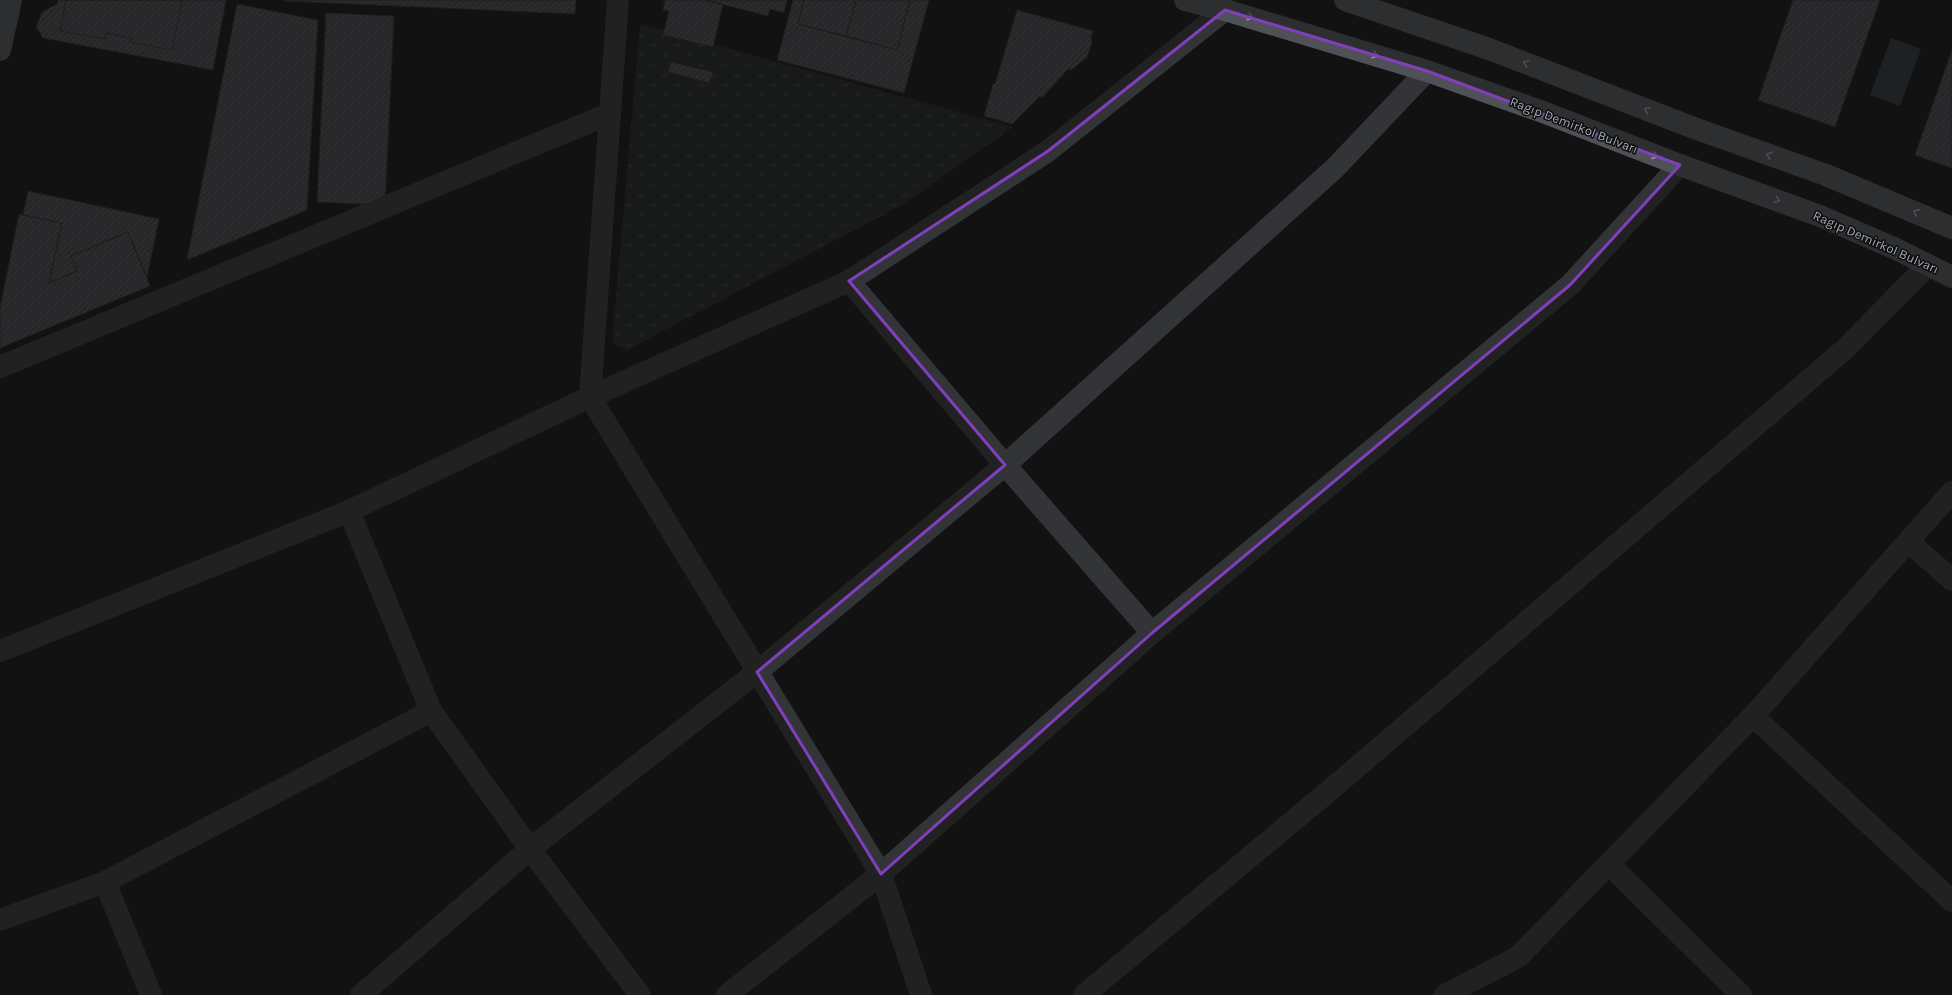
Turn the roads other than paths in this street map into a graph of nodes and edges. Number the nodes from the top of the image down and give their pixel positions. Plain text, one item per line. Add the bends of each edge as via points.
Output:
1 (10, 0) edge
2 (618, 0) edge
3 (1186, 0) edge
4 (1346, 0) edge
5 (1225, 10) junction
6 (0, 50) edge
7 (1427, 71) junction
8 (609, 114) junction
9 (1680, 165) junction
10 (1952, 228) edge
11 (1928, 265) junction
12 (1952, 276) edge
13 (849, 280) junction
14 (0, 367) edge
15 (590, 397) junction
16 (1005, 465) junction
17 (1952, 492) edge
18 (349, 511) junction
19 (1909, 542) junction
20 (1952, 580) edge
21 (1152, 633) junction
22 (0, 651) edge
23 (757, 672) junction
24 (431, 711) junction
25 (1753, 716) junction
26 (530, 849) junction
27 (1609, 864) junction
28 (881, 874) junction
29 (105, 882) junction
30 (1952, 901) edge
31 (0, 920) edge
32 (152, 995) edge
33 (361, 995) edge
34 (640, 995) edge
35 (727, 995) edge
36 (921, 995) edge
37 (1084, 995) edge
38 (1445, 995) edge
39 (1741, 995) edge

1 - 6 main road
2 - 8 street
3 - 5 main road, Ragıp Demirkol Bulvarı
10 -> 4 main road via 1826,175 1694,128 1489,49
5 -> 7 main road, Ragıp Demirkol Bulvarı
5 - 13 street via 1048,151
7 -> 9 main road, Ragıp Demirkol Bulvarı
7 - 16 street via 1336,168
8 - 14 street
8 - 15 street
9 -> 11 main road, Ragıp Demirkol Bulvarı via 1820,216
9 - 21 street via 1570,285
11 - 12 main road, Ragıp Demirkol Bulvarı
11 - 37 street via 1839,354 1330,790
13 - 15 street
13 - 16 street
15 - 18 street
15 - 23 street
16 - 21 street
16 - 23 street
17 - 19 street
18 - 22 street
18 - 24 street
19 - 20 street
19 - 25 street
21 - 28 street
23 - 26 street
23 - 28 street
24 - 26 street
24 - 29 street
25 - 27 street
25 - 30 street
26 - 33 street
26 - 34 street
27 - 38 street via 1518,957
27 - 39 street
28 - 35 street
28 - 36 street
29 - 31 street
29 - 32 street

